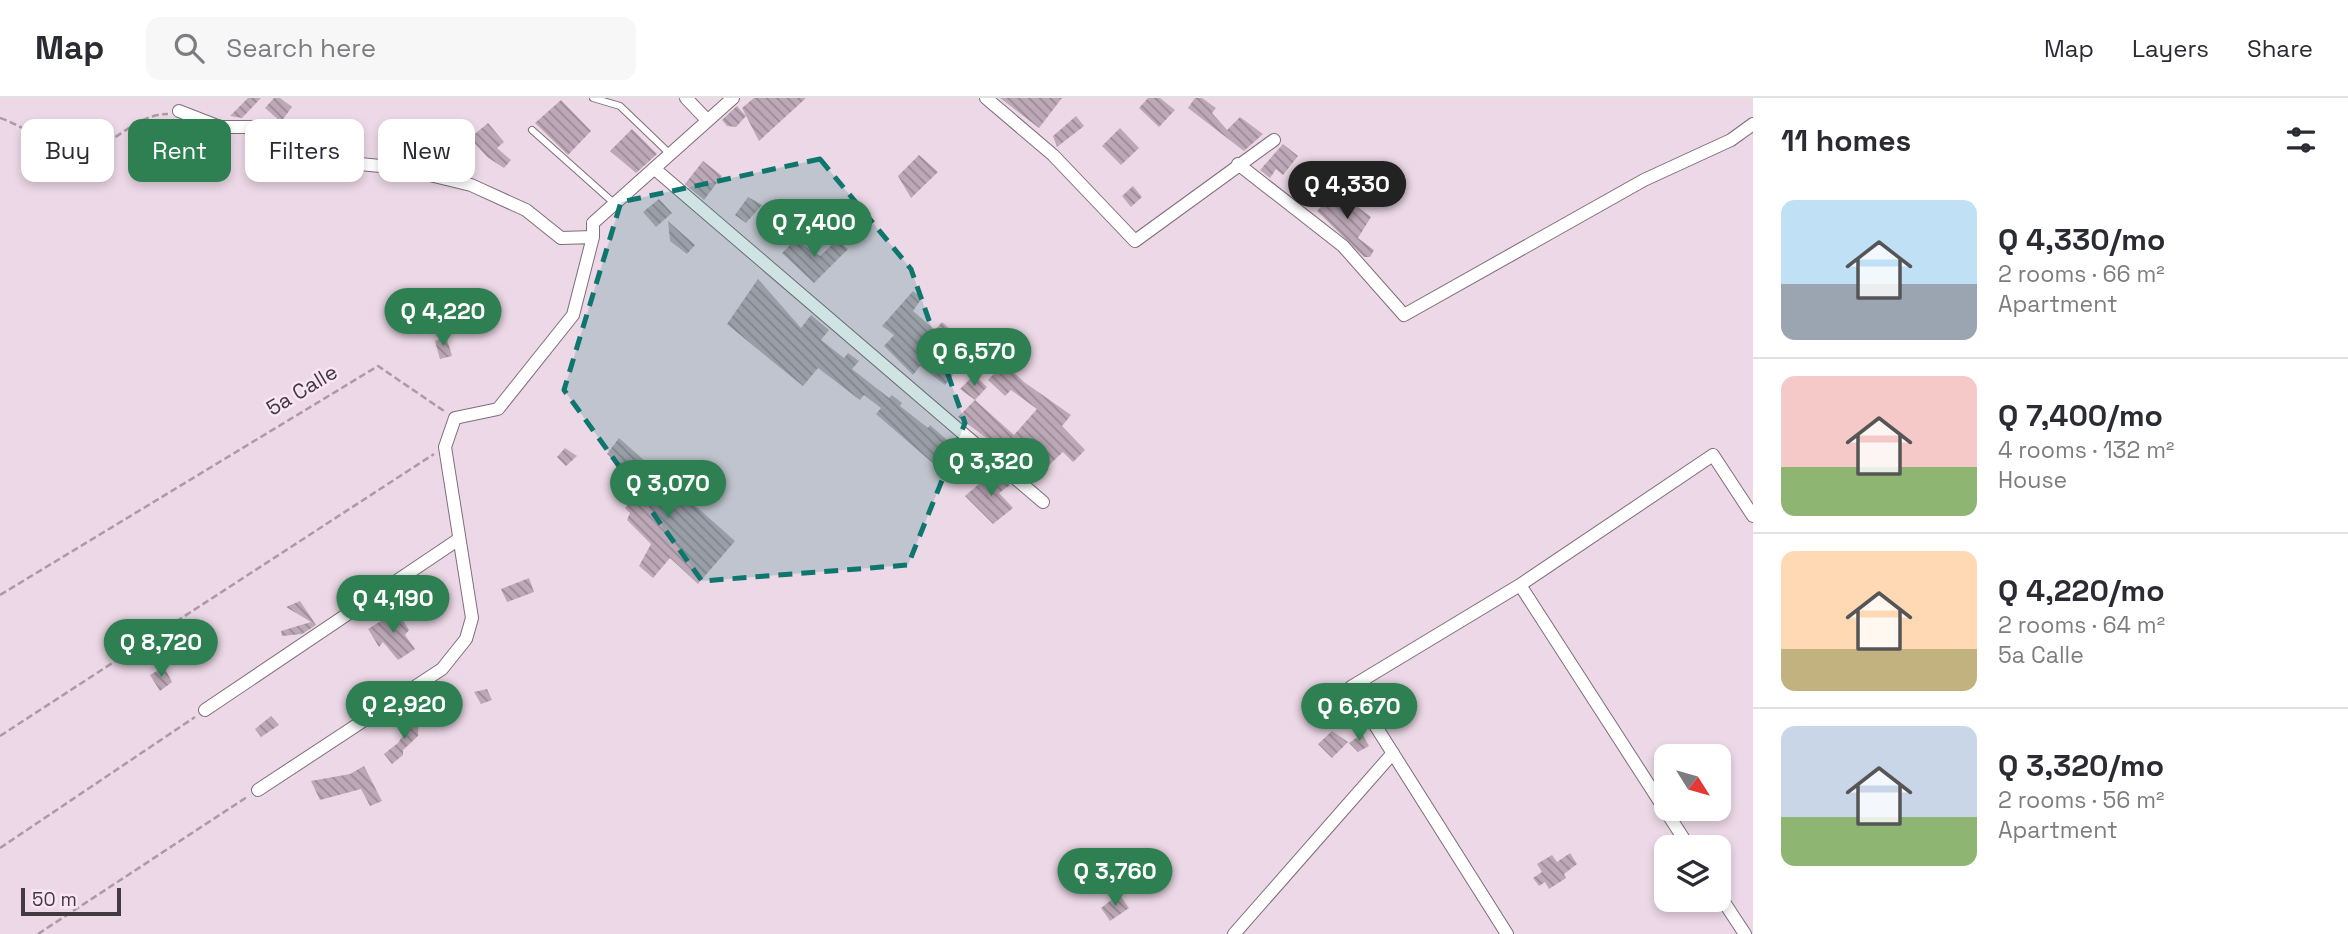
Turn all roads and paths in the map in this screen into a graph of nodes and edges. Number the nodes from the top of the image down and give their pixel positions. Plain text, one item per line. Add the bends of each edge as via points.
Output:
1 (593, 98) edge
2 (686, 98) edge
3 (733, 98) edge
4 (986, 98) edge
5 (179, 111) joint
6 (0, 118) edge
7 (707, 120) junction
8 (1753, 124) edge
9 (532, 131) dead end
10 (1274, 140) dead end
11 (671, 155) junction
12 (1238, 164) junction
13 (656, 170) junction
14 (615, 204) junction
15 (593, 237) junction
16 (455, 418) junction
17 (446, 447) junction
18 (1043, 502) dead end
19 (1753, 516) edge
20 (458, 539) junction
21 (1520, 586) junction
22 (0, 595) edge
23 (205, 710) joint
24 (0, 736) edge
25 (1393, 753) junction
26 (258, 790) joint
27 (1681, 835) edge
28 (0, 848) edge
29 (1731, 912) edge
30 (1237, 933) edge
31 (38, 934) edge
32 (1507, 934) edge
33 (1745, 934) edge

1 - 11 lane via 620,106
2 - 7 street
3 - 7 street
4 - 12 street via 1053,155 1135,241
5 - 6 path via 134,122 91,151 53,146
5 - 15 street via 220,127 255,127 360,164 401,168 471,185 526,210 561,238
7 - 11 street
8 - 12 street via 1404,315 1343,246
9 - 14 lane
10 - 12 street
11 - 13 street
13 - 14 street
13 - 18 street
14 - 15 street via 593,223
15 - 16 street via 573,315 499,409
16 - 17 street
16 - 22 path, 5a Calle via 378,366
17 - 20 street
17 - 24 path
19 - 21 street via 1713,455
20 - 23 street
20 - 26 street via 472,618 466,639 442,669
21 - 25 street via 1350,687
21 - 27 street
23 - 28 path
25 - 30 street
25 - 32 street
26 - 31 path
29 - 33 street

